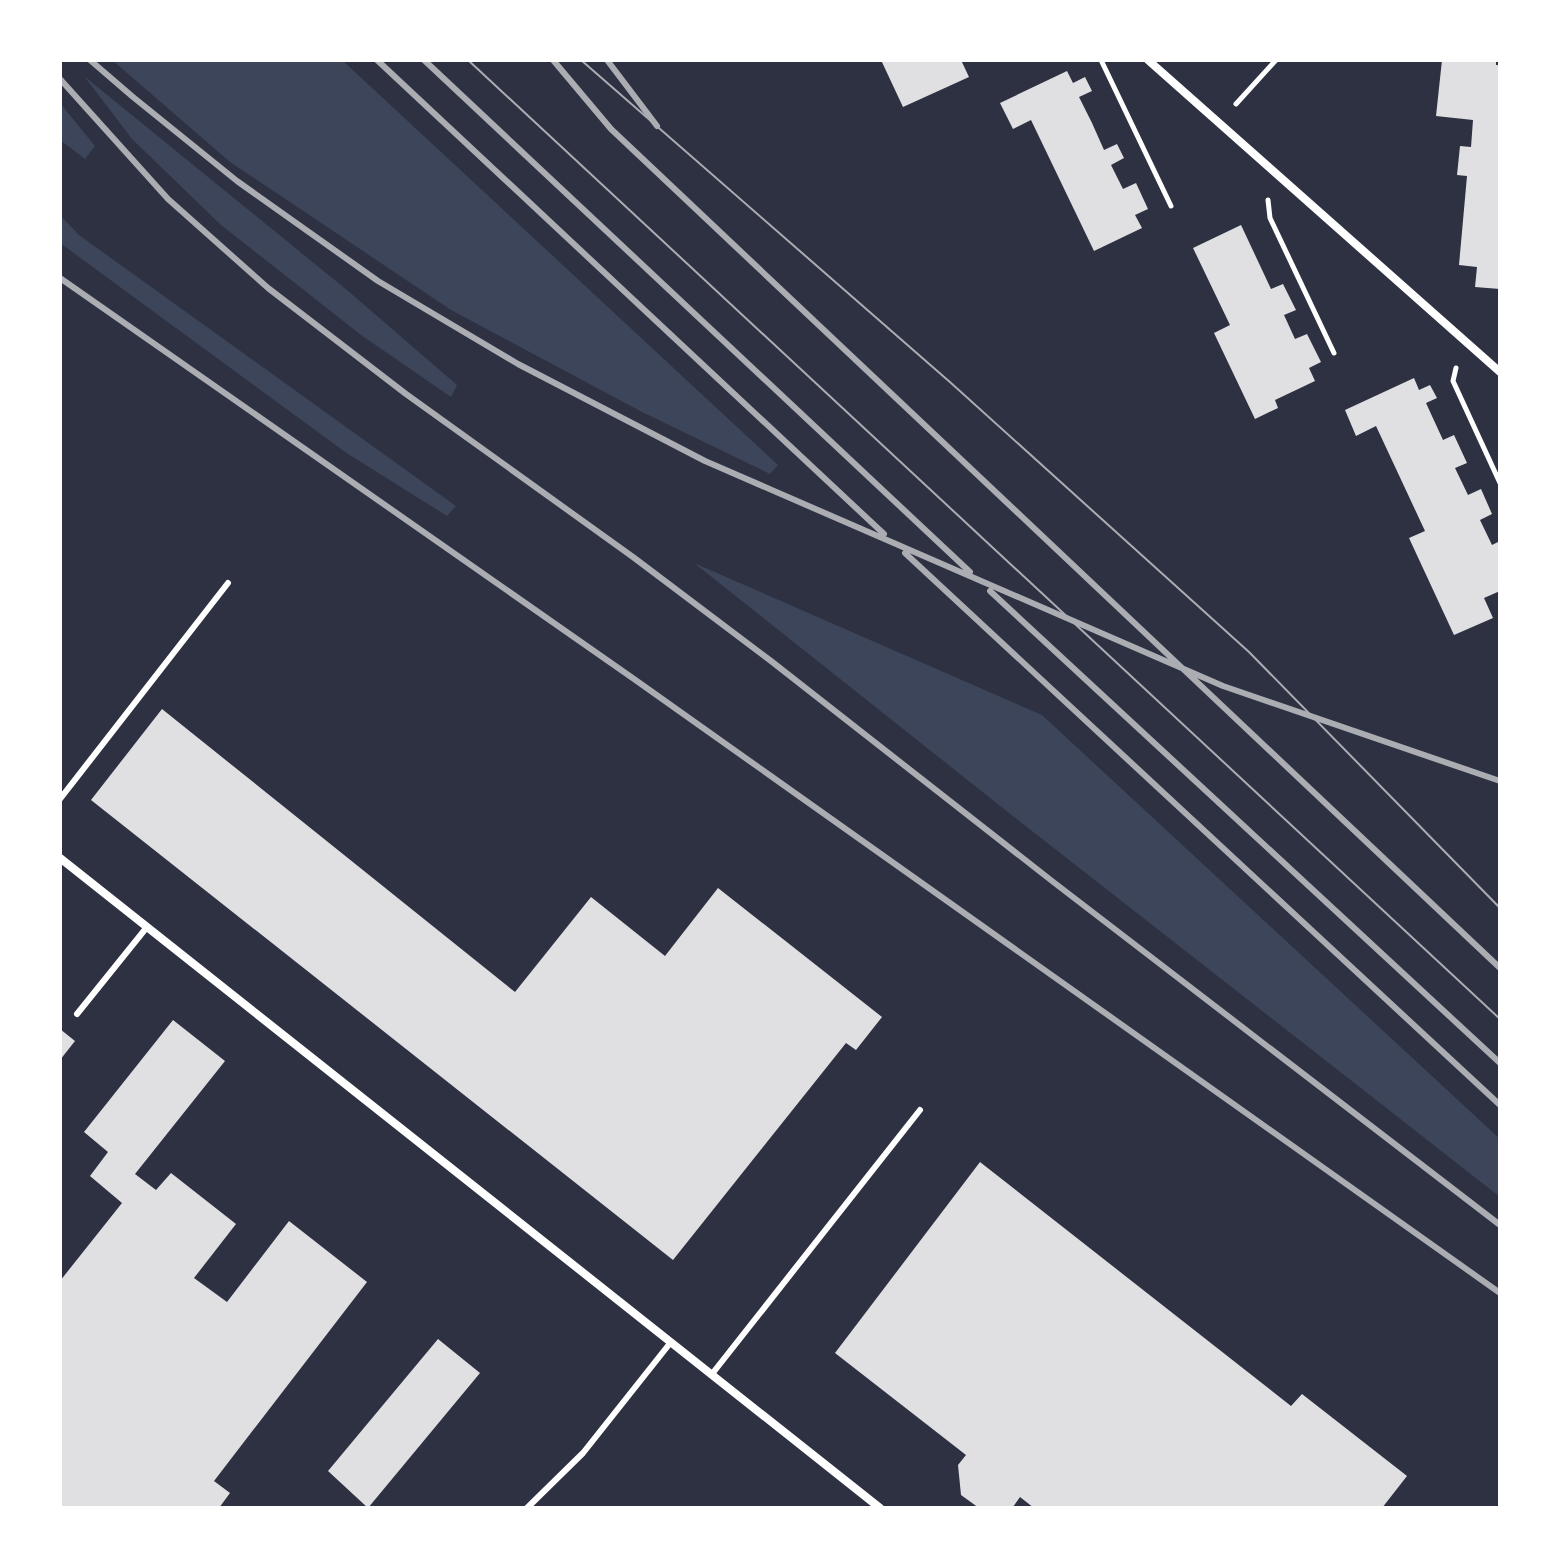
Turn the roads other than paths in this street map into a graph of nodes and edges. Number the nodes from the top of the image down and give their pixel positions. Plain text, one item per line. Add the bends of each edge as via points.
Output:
1 (1148, 60) edge
2 (1500, 372) edge
3 (228, 583) dead end
4 (60, 799) edge
5 (60, 858) edge
6 (147, 927) junction
7 (77, 1014) dead end
8 (920, 1110) dead end
9 (671, 1342) junction
10 (712, 1374) junction
11 (527, 1508) edge
12 (880, 1508) edge

1 - 2 street
3 - 4 lane
5 - 6 street
6 - 7 lane
6 - 9 street
8 - 10 lane
9 - 10 street
9 - 11 lane via 583,1453
10 - 12 street

